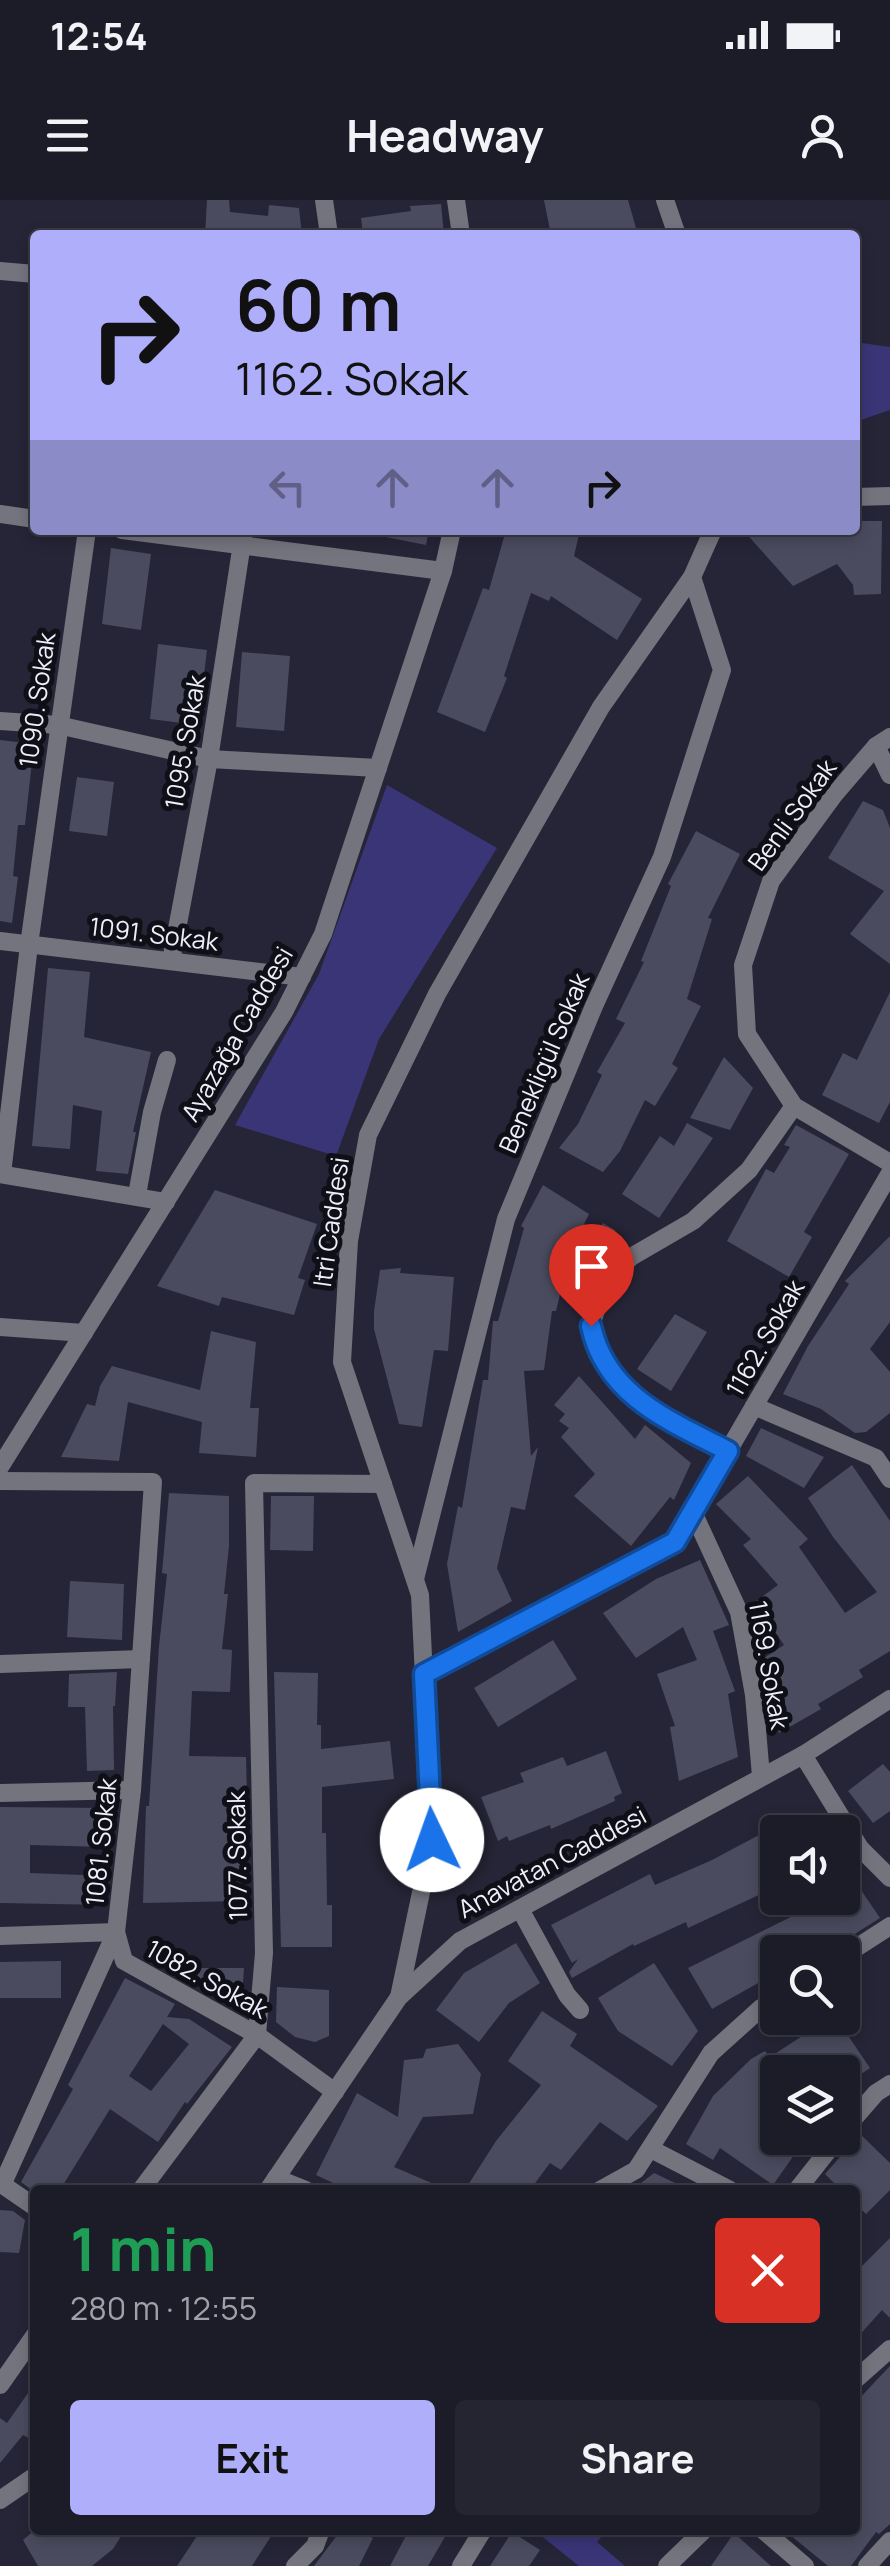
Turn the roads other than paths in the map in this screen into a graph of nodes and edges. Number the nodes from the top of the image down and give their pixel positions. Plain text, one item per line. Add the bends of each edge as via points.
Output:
1 (324, 200) edge
2 (456, 200) edge
3 (665, 200) edge
4 (327, 230) edge
5 (459, 230) edge
6 (675, 230) edge
7 (0, 271) edge
8 (30, 274) edge
9 (890, 496) edge
10 (860, 497) edge
11 (0, 514) edge
12 (30, 518) edge
13 (87, 535) edge
14 (198, 535) edge
15 (451, 535) edge
16 (712, 535) edge
17 (243, 538) edge
18 (443, 571) junction
19 (692, 577) junction
20 (0, 722) edge
21 (58, 725) junction
22 (883, 742) edge
23 (209, 759) junction
24 (378, 768) junction
25 (890, 775) edge
26 (0, 941) edge
27 (29, 944) junction
28 (170, 962) junction
29 (302, 977) junction
30 (167, 1060) dead end
31 (794, 1106) junction
32 (890, 1164) edge
33 (890, 1173) edge
34 (1, 1174) edge
35 (137, 1195) junction
36 (166, 1202) junction
37 (0, 1327) edge
38 (84, 1333) junction
39 (754, 1406) junction
40 (728, 1451) junction
41 (883, 1452) edge
42 (0, 1467) edge
43 (890, 1478) edge
44 (0, 1481) edge
45 (382, 1484) junction
46 (693, 1512) junction
47 (415, 1580) junction
48 (141, 1659) junction
49 (0, 1664) edge
50 (424, 1674) junction
51 (890, 1699) edge
52 (803, 1755) junction
53 (761, 1776) junction
54 (132, 1790) junction
55 (0, 1794) edge
56 (890, 1878) edge
57 (520, 1909) junction
58 (890, 1926) edge
59 (116, 1932) junction
60 (0, 1936) edge
61 (860, 1946) edge
62 (399, 1997) junction
63 (760, 2009) edge
64 (580, 2010) dead end
65 (257, 2035) junction
66 (890, 2084) edge
67 (334, 2092) junction
68 (860, 2111) edge
69 (651, 2150) junction
70 (824, 2155) edge
71 (1, 2183) edge
72 (272, 2184) edge
73 (145, 2185) edge
74 (609, 2185) edge
75 (720, 2185) edge
76 (801, 2185) edge
77 (30, 2203) edge
78 (30, 2339) edge
79 (890, 2349) edge
80 (9, 2358) edge
81 (860, 2376) edge
82 (0, 2385) edge
83 (30, 2478) edge
84 (4, 2491) edge
85 (319, 2535) edge
86 (480, 2535) edge
87 (699, 2535) edge
88 (769, 2535) edge
89 (890, 2541) edge
90 (295, 2566) edge
91 (461, 2566) edge
92 (667, 2566) edge
93 (805, 2566) edge
94 (866, 2566) edge

1 - 4 street
2 - 5 street
3 - 6 street
7 - 8 street
9 - 10 street
11 - 12 street
13 - 21 street, 1090. Sokak
14 - 17 street
15 - 18 street, Ayazağa Caddesi
16 - 19 street, Itri Caddesi
17 - 18 street
17 - 23 street, 1095. Sokak
18 - 24 street, Ayazağa Caddesi
19 - 45 street, Itri Caddesi via 600,706 437,994 368,1135 349,1241 342,1362
19 - 47 street, Benekligül Sokak via 722,670 662,857 506,1219
20 - 21 street
21 - 23 street
21 - 27 street, 1090. Sokak
22 - 25 street
22 - 31 street, Benli Sokak via 771,881 744,965 746,1034
23 - 24 street
23 - 28 street, 1095. Sokak
24 - 29 street, Ayazağa Caddesi via 323,934
26 - 27 street, 1091. Sokak
27 - 28 street, 1091. Sokak
27 - 34 street, 1090. Sokak
28 - 29 street, 1091. Sokak
29 - 36 street, Ayazağa Caddesi
30 - 35 street
31 - 32 street, Benli Sokak
31 - 40 street via 748,1170 693,1220 631,1257 604,1285 591,1326 597,1354 652,1412
33 - 39 street, 1162. Sokak
34 - 35 street
35 - 36 street
36 - 38 street, Ayazağa Caddesi
37 - 38 street
38 - 42 street, Ayazağa Caddesi
39 - 40 street, 1162. Sokak
39 - 41 street
40 - 46 street, 1162. Sokak
41 - 43 street
44 - 48 street, 1081. Sokak via 153,1482
45 - 47 street, Itri Caddesi
45 - 65 street, 1077. Sokak via 254,1482 264,1952
46 - 50 street, 1162. Sokak via 675,1542
46 - 53 street, 1169. Sokak via 739,1612
47 - 50 street, Itri Caddesi
48 - 49 street
48 - 54 street, 1081. Sokak
50 - 62 street, Itri Caddesi via 432,1840
51 - 52 street, Anavatan Caddesi
52 - 53 street, Anavatan Caddesi
52 - 56 street via 860,1848
53 - 57 street, Anavatan Caddesi
54 - 55 street
54 - 59 street, 1081. Sokak
57 - 62 street, Anavatan Caddesi via 460,1941
57 - 64 street
58 - 61 street
59 - 60 street, 1082. Sokak
59 - 65 street, 1082. Sokak via 124,1961
59 - 71 street, 1081. Sokak
62 - 67 street, Anavatan Caddesi
63 - 69 street via 711,2053
65 - 67 street, 1082. Sokak
65 - 73 street
66 - 68 street
67 - 72 street, Anavatan Caddesi
69 - 74 street via 636,2170
69 - 75 street
70 - 76 street
71 - 77 street
78 - 80 street
79 - 81 street
80 - 82 street
83 - 84 street
85 - 90 street
86 - 91 street
87 - 92 street
88 - 93 street
89 - 94 street

